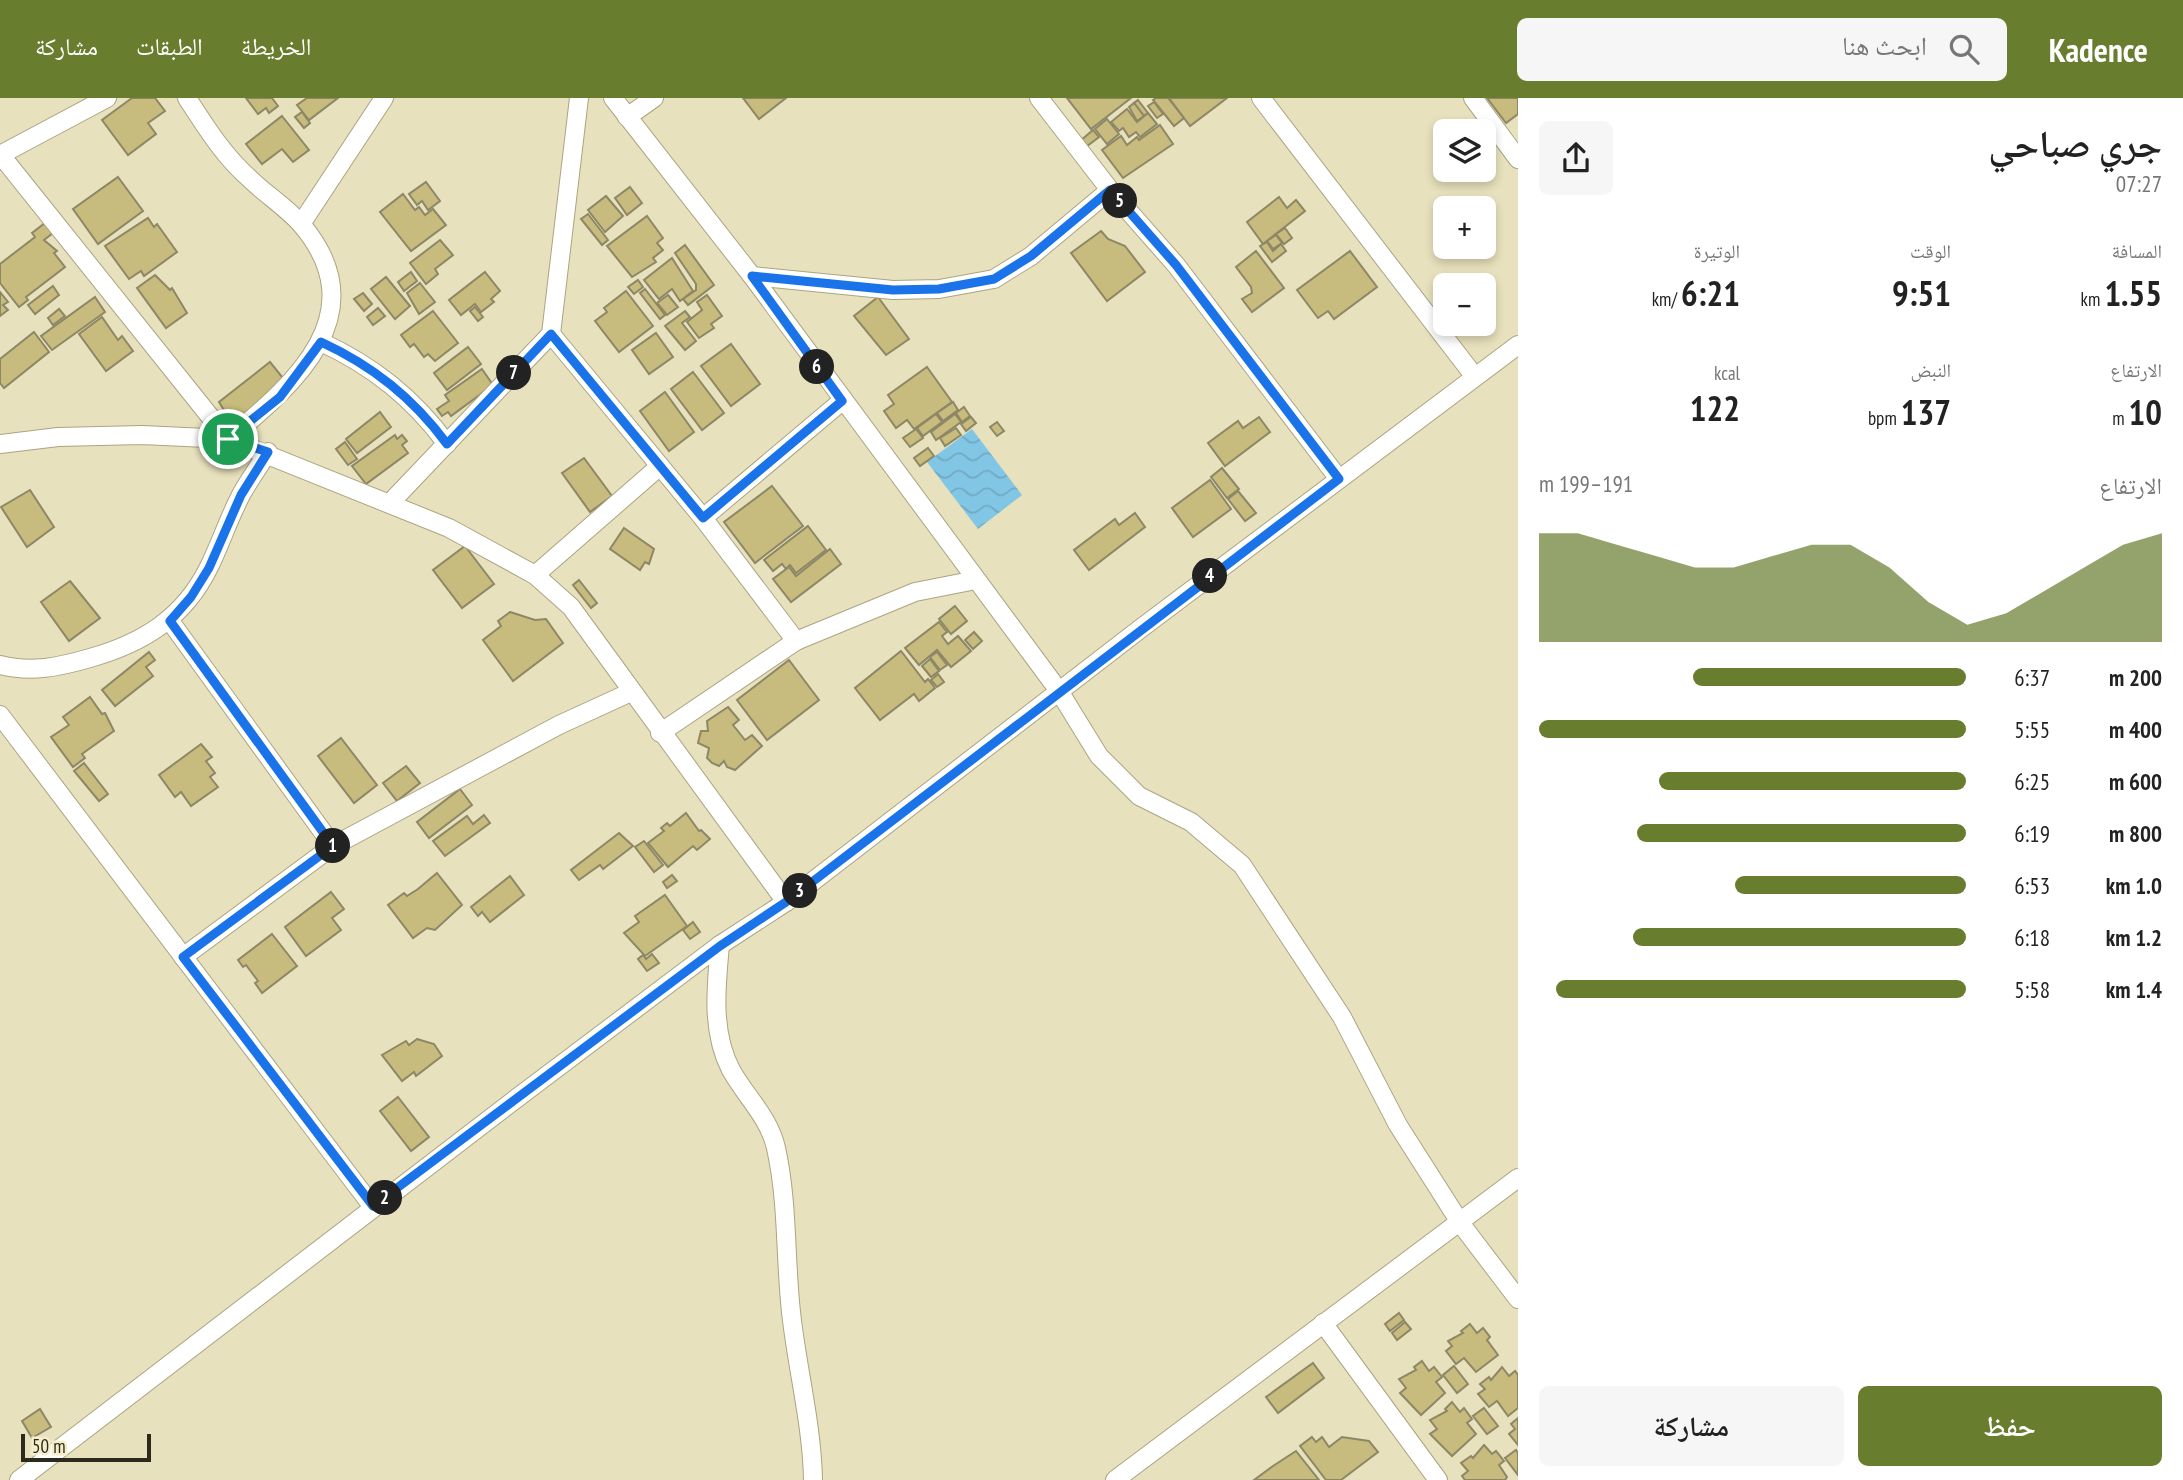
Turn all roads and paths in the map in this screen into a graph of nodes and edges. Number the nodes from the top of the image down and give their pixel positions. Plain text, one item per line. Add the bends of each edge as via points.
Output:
1 (107, 98) edge
2 (187, 98) edge
3 (384, 98) edge
4 (579, 98) edge
5 (613, 98) edge
6 (654, 98) edge
7 (1039, 98) edge
8 (1261, 98) edge
9 (1473, 98) edge
10 (627, 117) junction
11 (0, 155) edge
12 (1518, 159) edge
13 (1110, 190) junction
14 (301, 224) junction
15 (752, 276) junction
16 (551, 334) junction
17 (321, 342) junction
18 (1518, 345) edge
19 (1475, 377) junction
20 (842, 401) junction
21 (228, 439) junction
22 (0, 444) edge
23 (447, 444) junction
24 (268, 452) junction
25 (660, 466) junction
26 (1339, 479) junction
27 (390, 503) junction
28 (703, 518) junction
29 (535, 575) junction
30 (976, 580) junction
31 (170, 621) junction
32 (796, 641) junction
33 (0, 665) edge
34 (1059, 691) junction
35 (631, 692) junction
36 (0, 715) edge
37 (660, 733) junction
38 (333, 846) junction
39 (786, 902) junction
40 (720, 946) junction
41 (183, 957) junction
42 (1518, 1178) edge
43 (373, 1206) junction
44 (1461, 1224) junction
45 (1518, 1299) edge
46 (1323, 1323) junction
47 (19, 1480) edge
48 (813, 1480) edge
49 (1115, 1480) edge
50 (1438, 1480) edge

1 - 11 street
2 - 14 street via 220,149
3 - 14 street
4 - 16 street
5 - 10 street
6 - 10 street
7 - 13 street
8 - 19 street
9 - 12 street
10 - 15 street
11 - 21 street
13 - 15 street via 1031,256 994,279 939,289 893,290
13 - 26 street via 1176,265
14 - 17 street via 321,253 331,292
15 - 20 street
16 - 23 street
16 - 25 street
17 - 21 street via 280,397
17 - 23 street via 392,384
18 - 19 street
19 - 26 street
20 - 28 street
20 - 30 street
21 - 22 street via 142,435
21 - 24 street
23 - 27 street
24 - 27 street
24 - 31 street via 241,495 209,568
25 - 28 street
25 - 29 street
26 - 34 street
27 - 29 street via 449,528
28 - 32 street
29 - 35 street via 571,607
30 - 32 street via 915,592
30 - 34 street
31 - 33 street via 112,652 67,665 29,671
31 - 38 street
32 - 37 street
34 - 39 street
34 - 44 street via 1098,756 1139,796 1191,822 1242,865 1342,1017 1398,1125
35 - 37 street
35 - 38 street via 559,725
36 - 41 street
37 - 39 street
38 - 41 street
39 - 40 street
40 - 43 street
40 - 48 street via 715,992 722,1049 732,1072 763,1115 782,1180 791,1308
41 - 43 street
42 - 44 street
43 - 47 street
44 - 45 street
44 - 46 street
46 - 49 street
46 - 50 street

